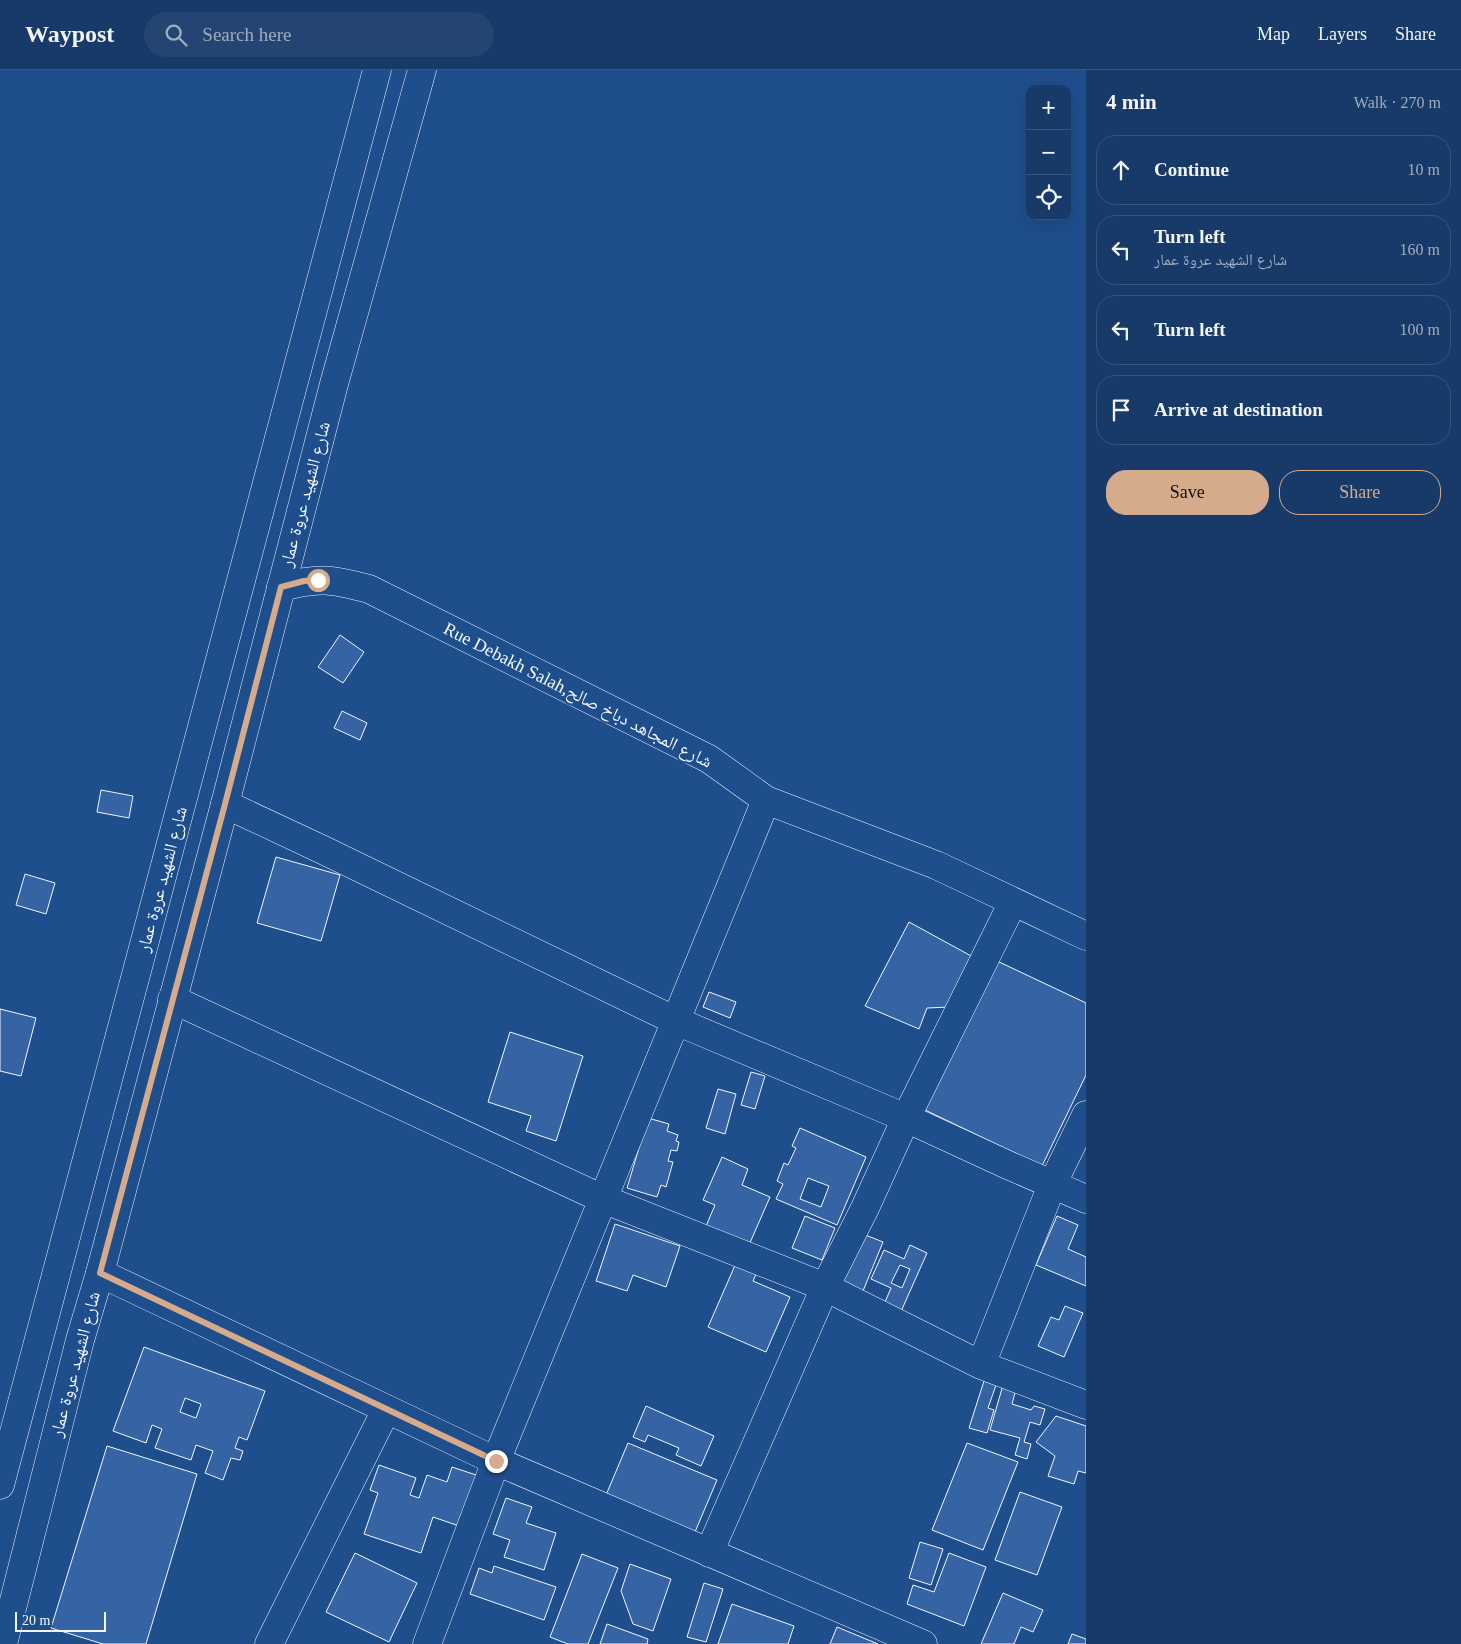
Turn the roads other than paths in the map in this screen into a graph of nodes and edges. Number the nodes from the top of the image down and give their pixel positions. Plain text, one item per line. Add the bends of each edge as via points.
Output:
1 (377, 70) edge
2 (422, 70) edge
3 (281, 587) junction
4 (766, 800) junction
5 (225, 804) junction
6 (1013, 902) junction
7 (1086, 936) edge
8 (172, 999) junction
9 (676, 1021) junction
10 (1086, 1115) edge
11 (906, 1118) junction
12 (1052, 1185) junction
13 (603, 1199) junction
14 (1086, 1199) edge
15 (100, 1273) junction
16 (825, 1287) junction
17 (981, 1365) junction
18 (1086, 1405) edge
19 (386, 1410) junction
20 (496, 1461) junction
21 (0, 1485) edge
22 (709, 1553) junction
23 (893, 1639) edge
24 (3, 1644) edge
25 (269, 1644) edge
26 (427, 1644) edge
27 (923, 1644) edge

1 - 21 street, شارع الشهيد عروة عمار
2 - 3 street, شارع الشهيد عروة عمار
3 - 4 street, Rue Debakh Salah,شارع المجاهد دباخ صالح via 304,581 336,580 369,589 709,759
3 - 5 street, شارع الشهيد عروة عمار
4 - 6 street, Rue Debakh Salah,شارع المجاهد دباخ صالح via 936,865
4 - 9 street
5 - 8 street, شارع الشهيد عروة عمار
5 - 9 street
6 - 7 street, Rue Debakh Salah,شارع المجاهد دباخ صالح
6 - 11 street
8 - 13 street
8 - 15 street, شارع الشهيد عروة عمار
9 - 11 street
9 - 13 street
10 - 12 street
11 - 12 street
11 - 16 street
12 - 14 street
12 - 17 street
13 - 16 street
13 - 20 street
15 - 19 street
15 - 24 street, شارع الشهيد عروة عمار
16 - 17 street
16 - 22 street
17 - 18 street
19 - 20 street
19 - 25 street
20 - 22 street
20 - 26 street
22 - 23 street
23 - 27 street

